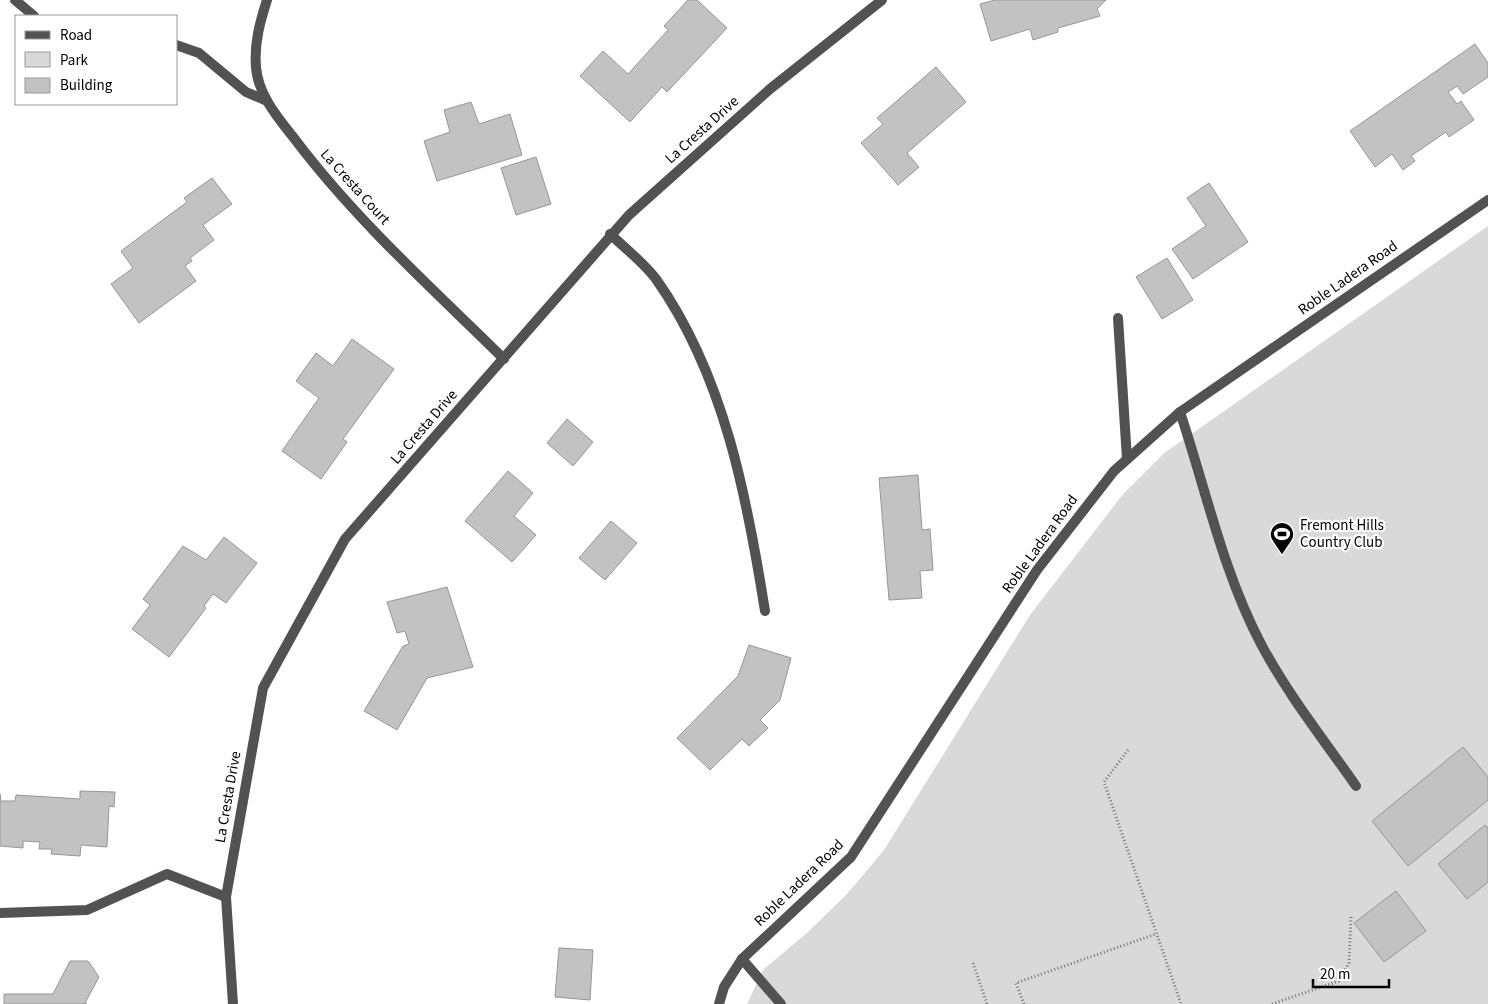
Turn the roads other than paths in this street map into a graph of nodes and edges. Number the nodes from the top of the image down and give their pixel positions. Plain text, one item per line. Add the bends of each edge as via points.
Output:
1 (15, 0) edge
2 (267, 0) edge
3 (882, 0) edge
4 (33, 15) edge
5 (178, 47) edge
6 (267, 101) junction
7 (1488, 200) edge
8 (610, 234) junction
9 (1118, 318) dead end
10 (504, 359) junction
11 (1180, 412) junction
12 (1128, 459) junction
13 (766, 611) dead end
14 (1356, 786) dead end
15 (226, 897) junction
16 (0, 913) edge
17 (742, 959) junction
18 (233, 1004) edge
19 (719, 1004) edge
20 (781, 1004) edge

1 - 4 street
2 - 6 street, La Cresta Court via 258,26 256,68
3 - 8 street, La Cresta Drive via 770,89
5 - 6 street via 199,53 246,92
6 - 10 street, La Cresta Court via 322,176 384,242
7 - 11 street, Roble Ladera Road
8 - 10 street, La Cresta Drive
8 - 13 street via 655,278 689,332 721,414 749,512
9 - 12 street
10 - 15 street, La Cresta Drive via 345,539 263,688
11 - 12 street, Roble Ladera Road
11 - 14 street via 1234,584 1260,643 1280,678
12 - 17 street, Roble Ladera Road via 1114,471 1037,570 851,857
15 - 16 street via 167,874 87,910
15 - 18 street, La Cresta Drive
17 - 19 street, Roble Ladera Road via 724,987
17 - 20 street

